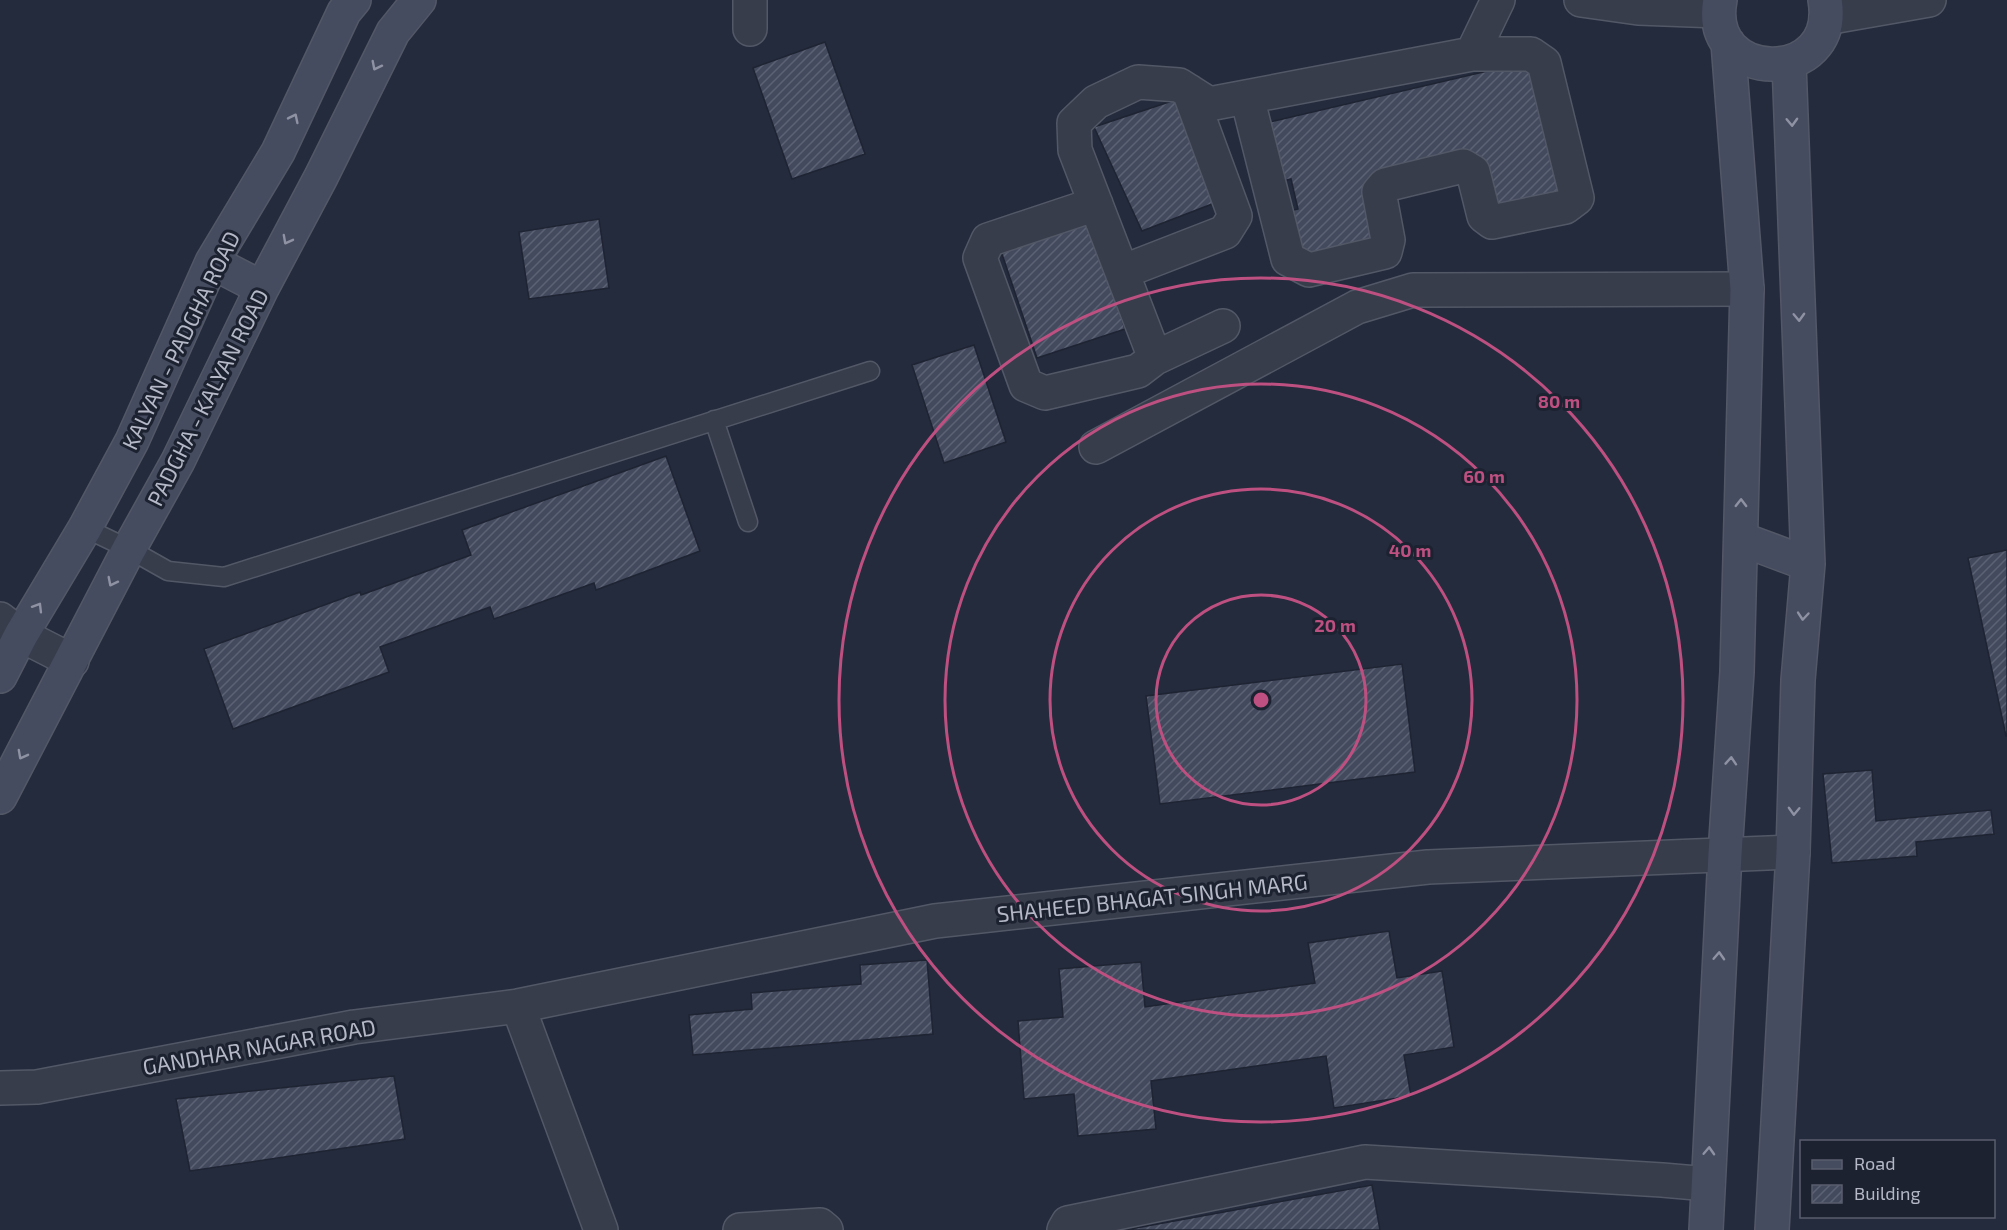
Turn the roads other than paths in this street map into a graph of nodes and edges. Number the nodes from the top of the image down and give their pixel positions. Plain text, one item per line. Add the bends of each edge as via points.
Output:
1 (419, 0) edge
2 (1498, 0) edge
3 (1581, 0) edge
4 (1929, 0) edge
5 (349, 6) edge
6 (1719, 6) edge
7 (1826, 9) edge
8 (393, 32) junction
9 (1728, 44) junction
10 (1472, 54) junction
11 (1790, 63) junction
12 (1188, 91) junction
13 (1247, 98) junction
14 (278, 152) junction
15 (321, 177) junction
16 (1096, 204) junction
17 (212, 262) junction
18 (1122, 272) junction
19 (262, 288) junction
20 (1747, 289) junction
21 (1223, 326) dead end
22 (1155, 358) junction
23 (870, 371) dead end
24 (714, 420) junction
25 (132, 441) junction
26 (1096, 447) dead end
27 (178, 461) junction
28 (748, 522) dead end
29 (85, 528) junction
30 (1741, 538) junction
31 (129, 549) junction
32 (1808, 564) junction
33 (11, 627) edge
34 (72, 661) junction
35 (0, 676) edge
36 (0, 797) edge
37 (1793, 852) junction
38 (1725, 854) junction
39 (518, 1006) junction
40 (0, 1088) edge
41 (1708, 1184) junction
42 (601, 1230) edge
43 (740, 1230) edge
44 (826, 1230) edge
45 (1064, 1230) edge
46 (1706, 1230) edge
47 (1772, 1230) edge

1 - 8 street, PADGHA - KALYAN ROAD
2 - 10 street
3 - 6 street via 1638,8
4 - 7 street
5 - 8 street
14 -> 5 street, KALYAN - PADGHA ROAD
6 - 9 street via 1720,28
7 - 11 street via 1824,28 1816,43 1805,56
8 -> 15 street, PADGHA - KALYAN ROAD
9 - 11 street via 1756,63
9 - 20 street
10 - 13 street
10 - 13 street via 1531,54 1544,63 1576,198 1565,207 1492,222 1484,216 1473,172 1463,166 1385,185 1379,192 1388,240 1385,252 1309,270 1288,259
11 -> 32 street
12 - 13 street via 1209,104
12 - 16 street via 1179,85 1138,82 1096,102 1074,123 1075,150
12 - 18 street via 1235,216 1225,232
14 - 15 street
14 - 17 street, KALYAN - PADGHA ROAD
15 -> 19 street, PADGHA - KALYAN ROAD
16 - 18 street
16 - 22 street via 987,240 980,258 1026,386 1045,393 1138,371
17 - 19 street
17 - 25 street, KALYAN - PADGHA ROAD
18 - 22 street
19 - 27 street, PADGHA - KALYAN ROAD
20 - 26 street via 1413,290 1357,307
30 -> 20 street
21 - 22 street
23 - 24 lane
24 - 28 lane
24 - 31 lane via 224,577 168,571
25 - 27 street
25 - 29 street, KALYAN - PADGHA ROAD
27 - 31 street, PADGHA - KALYAN ROAD
29 - 31 lane
33 -> 29 street, KALYAN - PADGHA ROAD
30 - 32 street
38 -> 30 street
31 -> 34 street, PADGHA - KALYAN ROAD
32 -> 37 street via 1798,680
33 - 34 street
33 - 35 street, KALYAN - PADGHA ROAD
34 -> 36 street, PADGHA - KALYAN ROAD
37 - 38 street, SHAHEED BHAGAT SINGH MARG
37 - 47 street
38 - 39 street, SHAHEED BHAGAT SINGH MARG via 1428,867 935,921
41 -> 38 street
39 - 40 street, GANDHAR NAGAR ROAD via 354,1027 37,1087
39 - 42 street
41 - 45 street via 1365,1162 1068,1223
41 - 46 street
43 - 44 street via 820,1225

